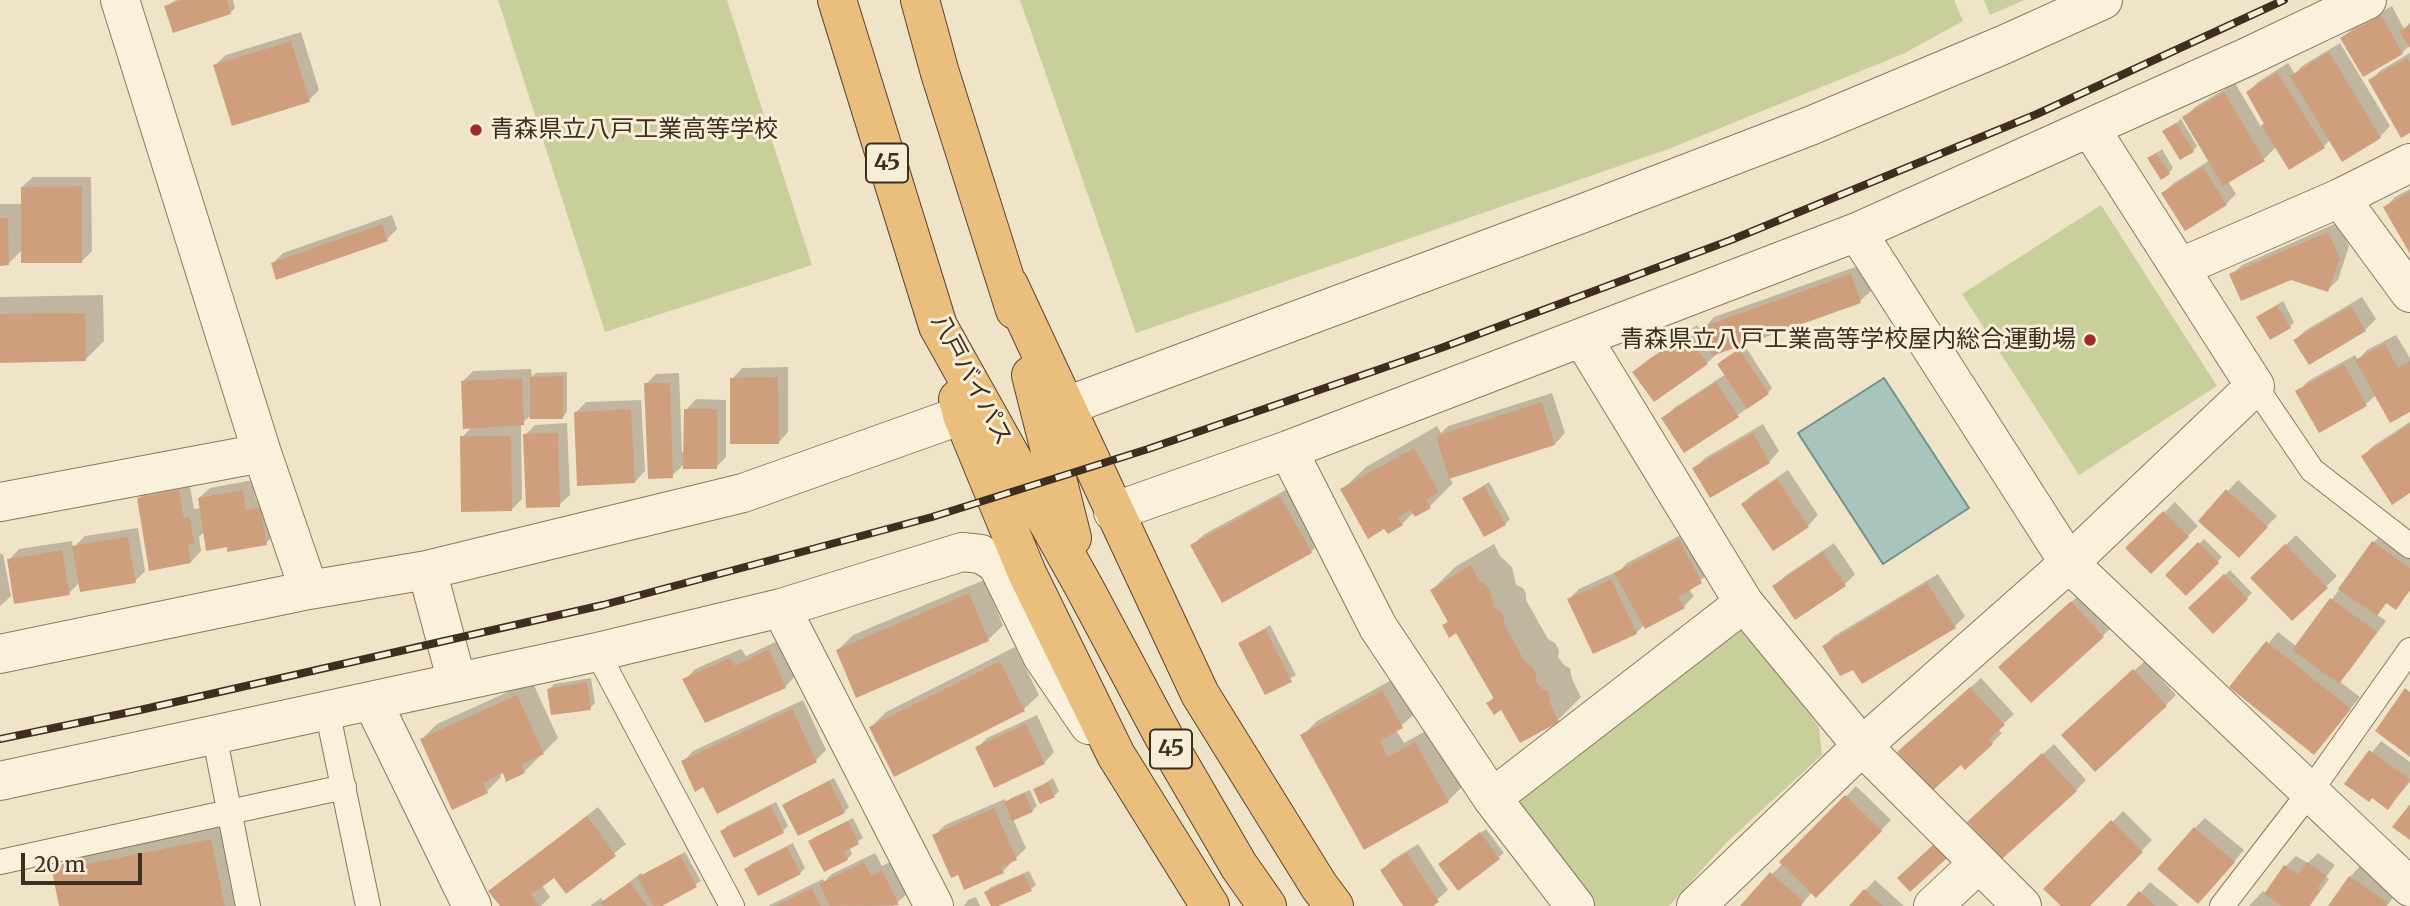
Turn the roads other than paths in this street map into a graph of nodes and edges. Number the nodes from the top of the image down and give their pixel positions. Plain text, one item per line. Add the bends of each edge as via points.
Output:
1 (120, 0) edge
2 (837, 0) edge
3 (920, 0) edge
4 (2102, 0) edge
5 (2367, 0) edge
6 (2090, 128) junction
7 (2410, 163) edge
8 (2340, 198) junction
9 (1857, 232) junction
10 (2181, 267) junction
11 (1009, 285) junction
12 (2410, 293) edge
13 (938, 327) junction
14 (1583, 339) junction
15 (2255, 386) junction
16 (1064, 407) junction
17 (962, 415) junction
18 (1288, 450) junction
19 (262, 453) junction
20 (0, 502) edge
21 (1112, 512) junction
22 (2410, 546) edge
23 (2069, 563) junction
24 (427, 570) junction
25 (1084, 587) junction
26 (309, 590) junction
27 (1744, 603) junction
28 (781, 608) junction
29 (2410, 650) edge
30 (597, 652) junction
31 (0, 654) edge
32 (457, 682) junction
33 (372, 701) junction
34 (327, 710) junction
35 (214, 734) junction
36 (1862, 746) junction
37 (1116, 755) junction
38 (0, 781) edge
39 (344, 787) junction
40 (2309, 793) junction
41 (1492, 798) junction
42 (229, 811) junction
43 (0, 862) edge
44 (1979, 863) junction
45 (2410, 887) edge
46 (2410, 897) edge
47 (248, 906) edge
48 (368, 906) edge
49 (472, 906) edge
50 (732, 906) edge
51 (934, 906) edge
52 (1210, 906) edge
53 (1266, 906) edge
54 (1334, 906) edge
55 (1575, 906) edge
56 (1696, 906) edge
57 (1933, 906) edge
58 (2022, 906) edge
59 (2222, 906) edge
60 (2403, 906) edge

1 - 19 street
2 - 13 highway, 八戸バイパス / 45
3 - 11 highway, 八戸バイパス / 45
4 - 16 street via 1810,126
5 - 6 street
6 - 9 street
6 - 10 street
7 - 8 street
8 - 10 street
8 - 12 street
9 - 14 street
9 - 23 street
10 - 15 street
11 - 16 highway
11 - 25 highway, 八戸バイパス / 45
13 - 17 highway
13 - 25 highway, 八戸バイパス / 45
14 - 18 street
14 - 27 street
15 - 22 lane via 2312,470
15 - 23 street
16 - 21 highway
17 - 24 street via 743,493
17 - 37 highway via 1027,573
18 - 21 street
18 - 41 street via 1378,627
19 - 20 street
19 - 26 street
21 - 54 highway via 1200,694
23 - 36 street
23 - 40 street
24 - 26 street
24 - 32 street
25 - 53 highway, 八戸バイパス / 45 via 1171,748
26 - 31 street
27 - 36 street
27 - 41 street
28 - 30 street
28 - 37 street via 961,552 981,554 997,564 1042,656 1082,718
28 - 51 street
29 - 40 lane
30 - 32 street
30 - 50 lane
32 - 33 street
33 - 34 street
33 - 49 street
34 - 35 street
34 - 39 lane
35 - 38 street
35 - 42 lane
36 - 44 street
36 - 56 street
37 - 52 highway
39 - 42 lane
39 - 48 lane
40 - 45 street
40 - 59 lane
41 - 55 street
42 - 43 lane
42 - 47 lane
44 - 57 street
44 - 58 street
46 - 60 street

